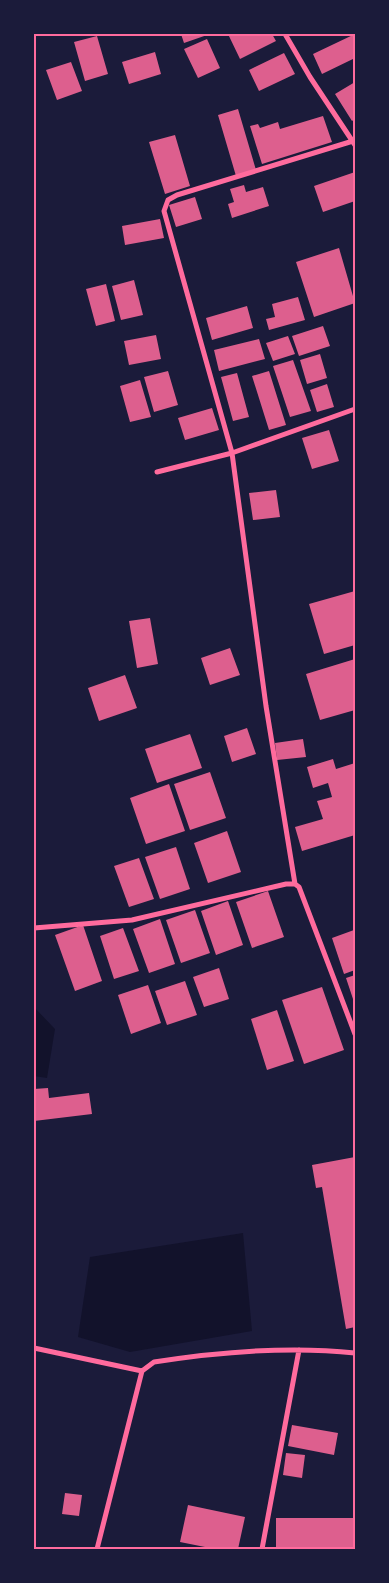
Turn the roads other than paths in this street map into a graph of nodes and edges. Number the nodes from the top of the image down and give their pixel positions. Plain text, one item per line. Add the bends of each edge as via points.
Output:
1 (285, 34) edge
2 (354, 143) edge
3 (355, 409) edge
4 (232, 454) junction
5 (157, 472) dead end
6 (296, 884) junction
7 (34, 928) edge
8 (355, 1034) edge
9 (34, 1348) edge
10 (299, 1350) junction
11 (355, 1354) edge
12 (142, 1371) junction
13 (98, 1549) edge
14 (262, 1549) edge

1 - 2 street
2 - 4 street via 177,195 165,205 164,211
3 - 4 street
4 - 5 street
4 - 6 street via 266,706
6 - 7 street via 132,920
6 - 8 street
9 - 12 street
10 - 11 street
10 - 12 street via 184,1357 154,1362
10 - 14 street
12 - 13 street

